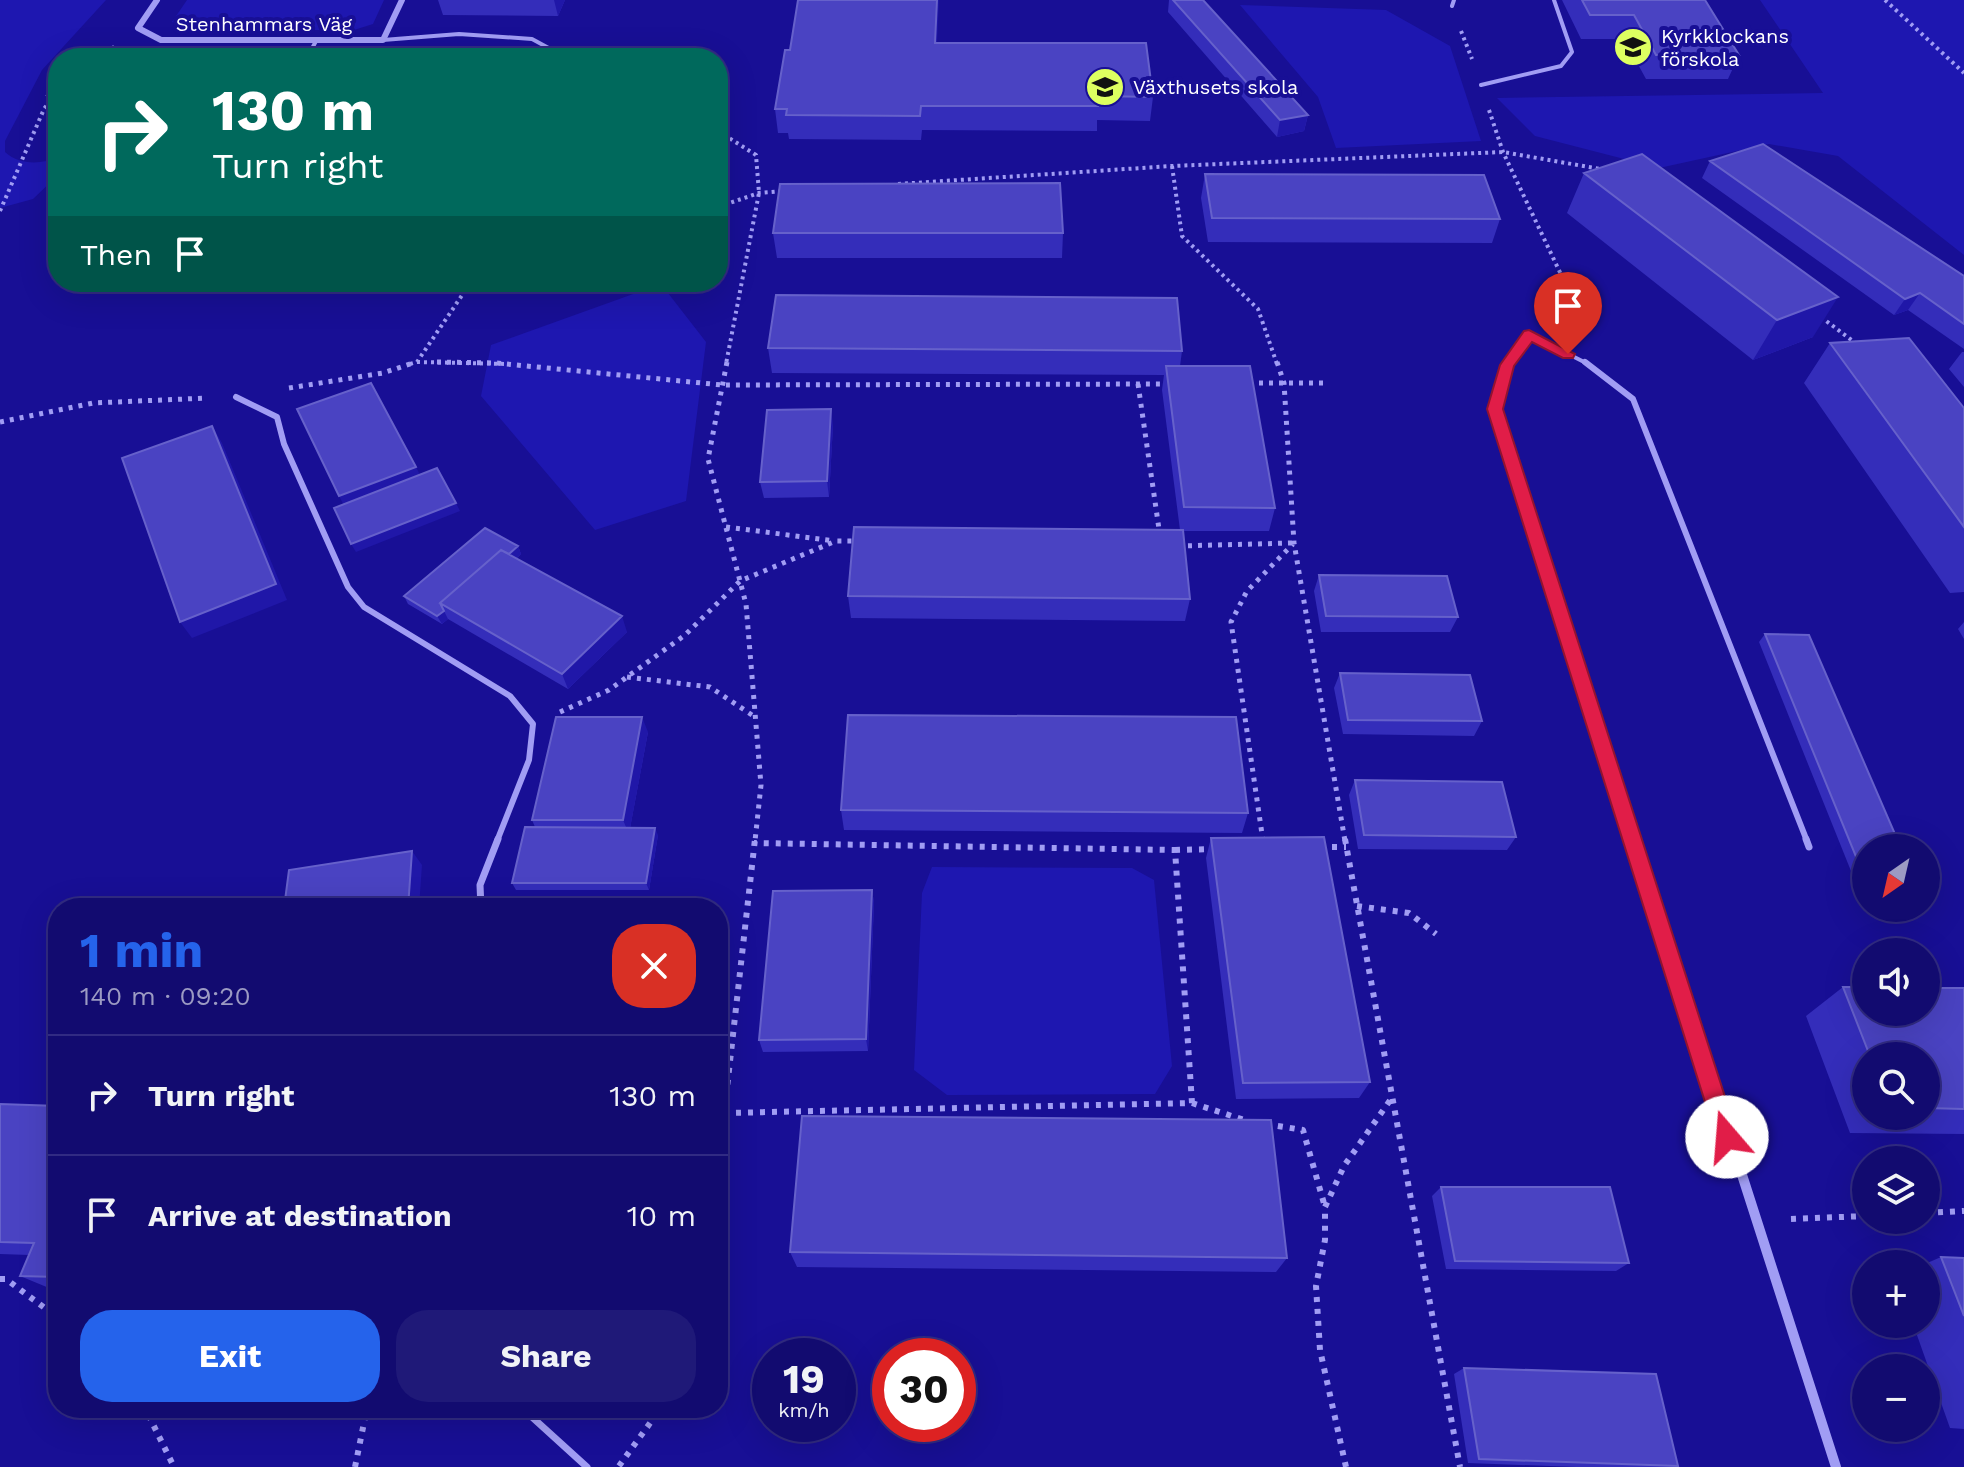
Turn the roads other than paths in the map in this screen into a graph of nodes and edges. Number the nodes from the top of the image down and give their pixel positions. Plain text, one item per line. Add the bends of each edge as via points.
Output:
1 (157, 0) edge
2 (402, 0) edge
3 (1454, 0) edge
4 (1554, 0) edge
5 (1452, 6) dead end
6 (383, 40) junction
7 (316, 41) junction
8 (312, 48) edge
9 (549, 48) edge
10 (1481, 85) dead end
11 (1529, 334) joint
12 (236, 397) dead end
13 (1809, 847) dead end
14 (481, 898) edge
15 (533, 1418) edge
16 (587, 1467) edge
17 (1836, 1467) edge

1 - 7 street, Stenhammars Väg via 138,28 161,40
2 - 6 street, Stenhammars Väg
3 - 5 lane
4 - 10 lane via 1572,52 1561,66
6 - 7 street, Stenhammars Väg
6 - 9 lane via 459,34 532,39
7 - 8 lane
11 - 13 lane via 1588,364 1633,399
11 - 17 street via 1507,365 1495,409
12 - 14 lane via 277,417 348,587 364,607 510,696 533,724 529,760 480,885
15 - 16 lane

